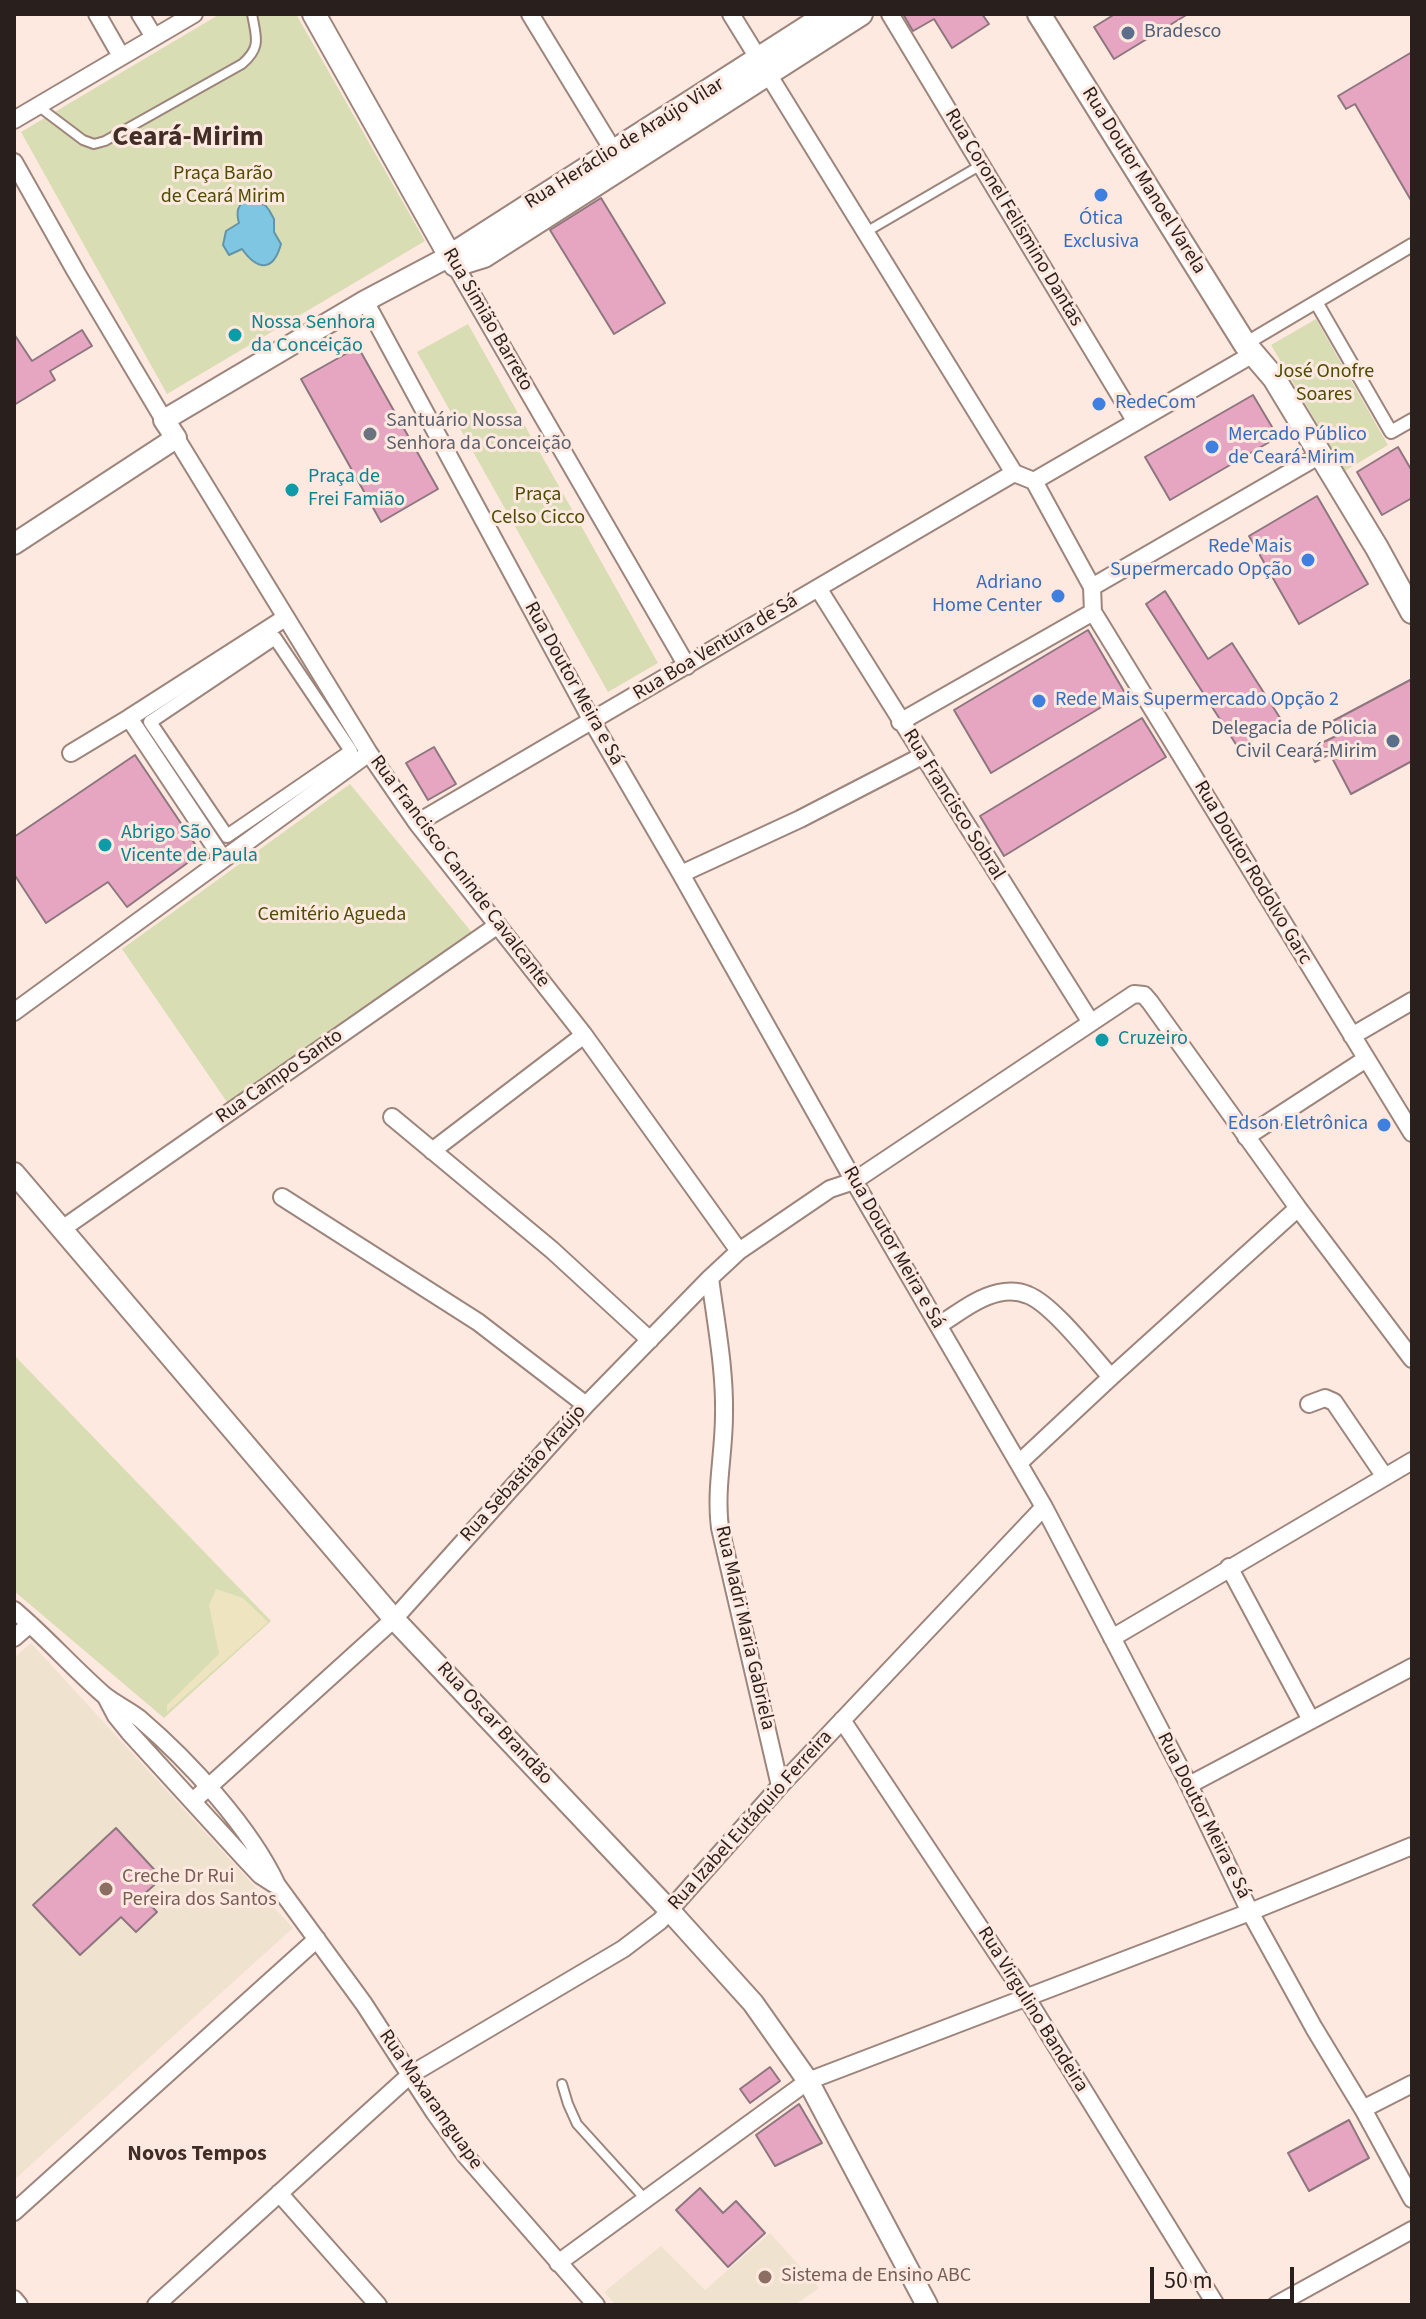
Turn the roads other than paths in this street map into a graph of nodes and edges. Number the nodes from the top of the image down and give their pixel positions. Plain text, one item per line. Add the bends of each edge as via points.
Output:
1 (97, 14) edge
2 (140, 14) edge
3 (194, 14) edge
4 (252, 14) edge
5 (314, 14) edge
6 (530, 14) edge
7 (731, 14) edge
8 (828, 14) edge
9 (861, 14) edge
10 (890, 14) edge
11 (1039, 14) edge
12 (154, 37) junction
13 (121, 56) junction
14 (763, 67) junction
15 (37, 106) junction
16 (14, 120) edge
17 (619, 159) junction
18 (14, 162) edge
19 (981, 165) junction
20 (866, 233) junction
21 (1412, 245) edge
22 (452, 260) junction
23 (365, 301) junction
24 (1316, 302) junction
25 (1249, 349) junction
26 (164, 420) junction
27 (1412, 420) edge
28 (1136, 422) junction
29 (176, 438) junction
30 (1320, 455) junction
31 (1014, 473) junction
32 (1034, 481) junction
33 (14, 544) edge
34 (1092, 587) junction
35 (818, 588) junction
36 (1093, 612) junction
37 (1412, 612) edge
38 (285, 618) junction
39 (687, 666) junction
40 (129, 718) junction
41 (592, 721) junction
42 (150, 722) joint
43 (900, 722) junction
44 (71, 753) dead end
45 (369, 753) junction
46 (922, 756) junction
47 (417, 823) junction
48 (223, 859) junction
49 (681, 874) junction
50 (498, 925) junction
51 (1412, 1001) edge
52 (14, 1012) edge
53 (1090, 1021) junction
54 (584, 1035) junction
55 (1352, 1036) junction
56 (1366, 1059) junction
57 (392, 1117) dead end
58 (1412, 1133) edge
59 (1246, 1137) junction
60 (432, 1151) junction
61 (14, 1173) edge
62 (854, 1181) junction
63 (282, 1197) dead end
64 (1298, 1208) junction
65 (62, 1229) junction
66 (739, 1251) junction
67 (710, 1278) junction
68 (939, 1325) junction
69 (650, 1340) junction
70 (1412, 1359) edge
71 (1111, 1377) junction
72 (1309, 1404) dead end
73 (586, 1405) junction
74 (1412, 1461) edge
75 (1019, 1463) junction
76 (1385, 1477) junction
77 (1044, 1507) junction
78 (1229, 1567) junction
79 (14, 1610) edge
80 (394, 1619) junction
81 (30, 1624) junction
82 (14, 1638) edge
83 (1112, 1638) junction
84 (1412, 1667) edge
85 (105, 1696) junction
86 (842, 1720) junction
87 (1311, 1720) junction
88 (1189, 1785) junction
89 (780, 1786) junction
90 (208, 1787) junction
91 (193, 1801) junction
92 (1412, 1846) edge
93 (277, 1885) junction
94 (670, 1911) junction
95 (1250, 1912) junction
96 (317, 1939) junction
97 (1026, 1997) junction
98 (410, 2075) junction
99 (808, 2081) junction
100 (562, 2084) dead end
101 (1412, 2084) edge
102 (1363, 2109) junction
103 (279, 2193) junction
104 (1412, 2199) edge
105 (646, 2201) junction
106 (14, 2212) edge
107 (1412, 2230) edge
108 (558, 2263) junction
109 (14, 2299) edge
110 (19, 2305) edge
111 (156, 2305) edge
112 (378, 2305) edge
113 (596, 2305) edge
114 (927, 2305) edge
115 (1216, 2305) edge
116 (1276, 2305) edge

1 - 13 street
2 - 12 street
3 - 12 street
4 - 15 lane via 257,44 242,64 105,141 83,140
5 - 22 main road, Rua Simião Barreto
6 - 17 street
7 - 14 street
8 - 14 main road
9 - 14 main road
10 - 19 street, Rua Coronel Felismino Dantas
11 - 25 main road, Rua Doutor Manoel Varela
12 - 13 street
13 - 15 street
14 - 17 main road, Rua Heráclio de Araújo Vilar
14 - 20 street
15 - 16 street
17 - 22 main road, Rua Heráclio de Araújo Vilar
18 - 26 street
19 - 20 lane
19 - 28 street, Rua Coronel Felismino Dantas
20 - 31 street
21 - 24 street
22 - 23 street, Rua Heráclio de Araújo Vilar
22 - 39 street, Rua Simião Barreto
23 - 26 street, Rua Heráclio de Araújo Vilar
23 - 41 street, Rua Doutor Meira e Sá
24 - 25 street
24 - 27 street via 1391,432
25 - 28 street
25 - 30 main road, Rua Doutor Manoel Varela via 1274,378
26 - 29 street
28 - 32 street
29 - 33 street
29 - 38 street, Rua Francisco Caninde Cavalcante
30 - 34 street
30 - 37 main road, Rua Doutor Manoel Varela
31 - 32 street
31 - 35 street, Rua Boa Ventura de Sá
32 - 34 street
34 - 36 street
35 - 39 street, Rua Boa Ventura de Sá
35 - 43 street, Rua Francisco Sobral
36 - 43 street
36 - 55 street, Rua Doutor Rodolvo Garc
38 - 40 street
38 - 45 street, Rua Francisco Caninde Cavalcante
39 - 41 street, Rua Boa Ventura de Sá
40 - 44 street
40 - 48 street
41 - 47 street, Rua Boa Ventura de Sá
41 - 49 street, Rua Doutor Meira e Sá
42 - 42 street via 227,836 351,751 275,638
43 - 46 street, Rua Francisco Sobral
45 - 47 street, Rua Francisco Caninde Cavalcante
45 - 48 street
46 - 49 street
46 - 53 street, Rua Francisco Sobral
47 - 50 street, Rua Francisco Caninde Cavalcante
48 - 52 street
49 - 62 street, Rua Doutor Meira e Sá
50 - 54 street, Rua Francisco Caninde Cavalcante
50 - 65 street, Rua Campo Santo
51 - 55 street
53 - 59 street, Rua Sebastião Araújo via 1140,993
53 - 62 street, Rua Sebastião Araújo
54 - 60 street
54 - 66 street, Rua Francisco Caninde Cavalcante
55 - 56 street, Rua Doutor Rodolvo Garc
56 - 58 street, Rua Doutor Rodolvo Garc
56 - 59 street
57 - 60 street
59 - 64 street
60 - 69 street
61 - 65 street, Rua Oscar Brandão
62 - 66 street, Rua Sebastião Araújo via 830,1189
62 - 68 street, Rua Doutor Meira e Sá
63 - 73 street via 478,1322
64 - 70 street
64 - 71 street
65 - 80 street, Rua Oscar Brandão
66 - 67 street, Rua Sebastião Araújo
67 - 69 street, Rua Sebastião Araújo
67 - 89 street, Rua Madri Maria Gabriela via 724,1389 720,1528
68 - 71 street via 1001,1292 1030,1295
68 - 75 street, Rua Doutor Meira e Sá
69 - 73 street, Rua Sebastião Araújo
71 - 75 street
72 - 76 street via 1325,1398 1334,1402
73 - 80 street, Rua Sebastião Araújo
74 - 76 street
75 - 77 street, Rua Doutor Meira e Sá
76 - 78 street
77 - 83 street, Rua Doutor Meira e Sá
77 - 86 street, Rua Izabel Eutáquio Ferreira
78 - 83 street
78 - 87 street
79 - 81 street
80 - 90 street, Rua Sebastião Araújo
80 - 94 street, Rua Oscar Brandão
81 - 82 street
81 - 85 street
83 - 88 street, Rua Doutor Meira e Sá
84 - 87 street
85 - 90 street, Rua Maxaramguape via 139,1718
85 - 91 street, Rua Maxaramguape via 116,1716
86 - 89 street, Rua Izabel Eutáquio Ferreira
86 - 97 street, Rua Virgulino Bandeira
87 - 88 street
88 - 95 street, Rua Doutor Meira e Sá
89 - 94 street, Rua Izabel Eutáquio Ferreira
90 - 91 street, Rua Sebastião Araújo
90 - 93 street, Rua Maxaramguape
91 - 93 street, Rua Maxaramguape via 260,1875
92 - 95 street
93 - 96 street, Rua Maxaramguape
94 - 98 street, Rua Izabel Eutáquio Ferreira via 623,1949
94 - 99 street, Rua Oscar Brandão via 753,2003
95 - 97 street
95 - 102 street, Rua Doutor Meira e Sá
96 - 98 street, Rua Maxaramguape
96 - 106 street
97 - 99 street
97 - 115 street, Rua Virgulino Bandeira
98 - 103 street, Rua Izabel Eutáquio Ferreira
98 - 108 street, Rua Maxaramguape via 465,2155
99 - 105 street
99 - 114 street, Rua Oscar Brandão
100 - 105 lane via 577,2124
101 - 102 street
102 - 104 street, Rua Doutor Meira e Sá
103 - 111 street, Rua Izabel Eutáquio Ferreira
103 - 112 street
105 - 108 street
107 - 116 street
108 - 113 street, Rua Maxaramguape
109 - 110 street

